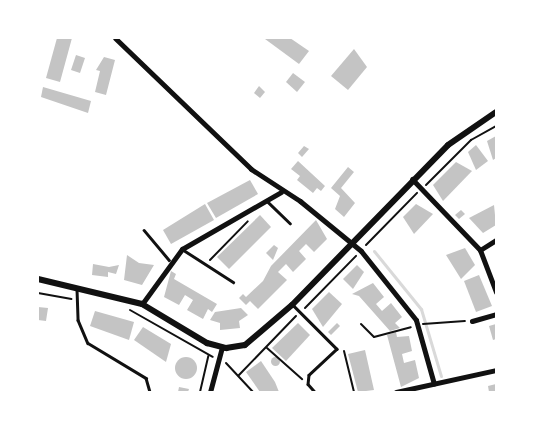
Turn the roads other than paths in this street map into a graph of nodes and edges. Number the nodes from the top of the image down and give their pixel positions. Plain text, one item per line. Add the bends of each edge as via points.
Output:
1 (116, 38) edge
2 (496, 112) edge
3 (412, 179) junction
4 (281, 192) junction
5 (266, 200) junction
6 (290, 224) dead end
7 (144, 230) dead end
8 (496, 240) edge
9 (353, 243) junction
10 (182, 249) junction
11 (480, 250) junction
12 (169, 260) junction
13 (38, 279) edge
14 (233, 282) dead end
15 (77, 286) junction
16 (496, 292) edge
17 (142, 304) junction
18 (292, 305) junction
19 (496, 314) edge
20 (472, 321) dead end
21 (222, 347) junction
22 (496, 370) edge
23 (434, 384) junction
24 (150, 392) edge
25 (210, 392) edge
26 (315, 392) edge
27 (396, 392) edge

1 - 4 street via 191,114
2 - 3 street via 466,130
3 - 9 street
3 - 11 street
4 - 5 street
4 - 9 street
5 - 6 lane
5 - 10 street
7 - 12 lane
8 - 11 street
9 - 18 street
9 - 23 street via 409,308 419,325
10 - 12 street
10 - 14 lane
11 - 16 street
12 - 17 street
13 - 15 street
15 - 17 street
15 - 24 lane via 78,320 88,343 146,378
17 - 21 street
18 - 21 street via 254,340
18 - 26 lane via 337,349 307,380
19 - 20 street
21 - 25 street
22 - 23 street
23 - 27 street

